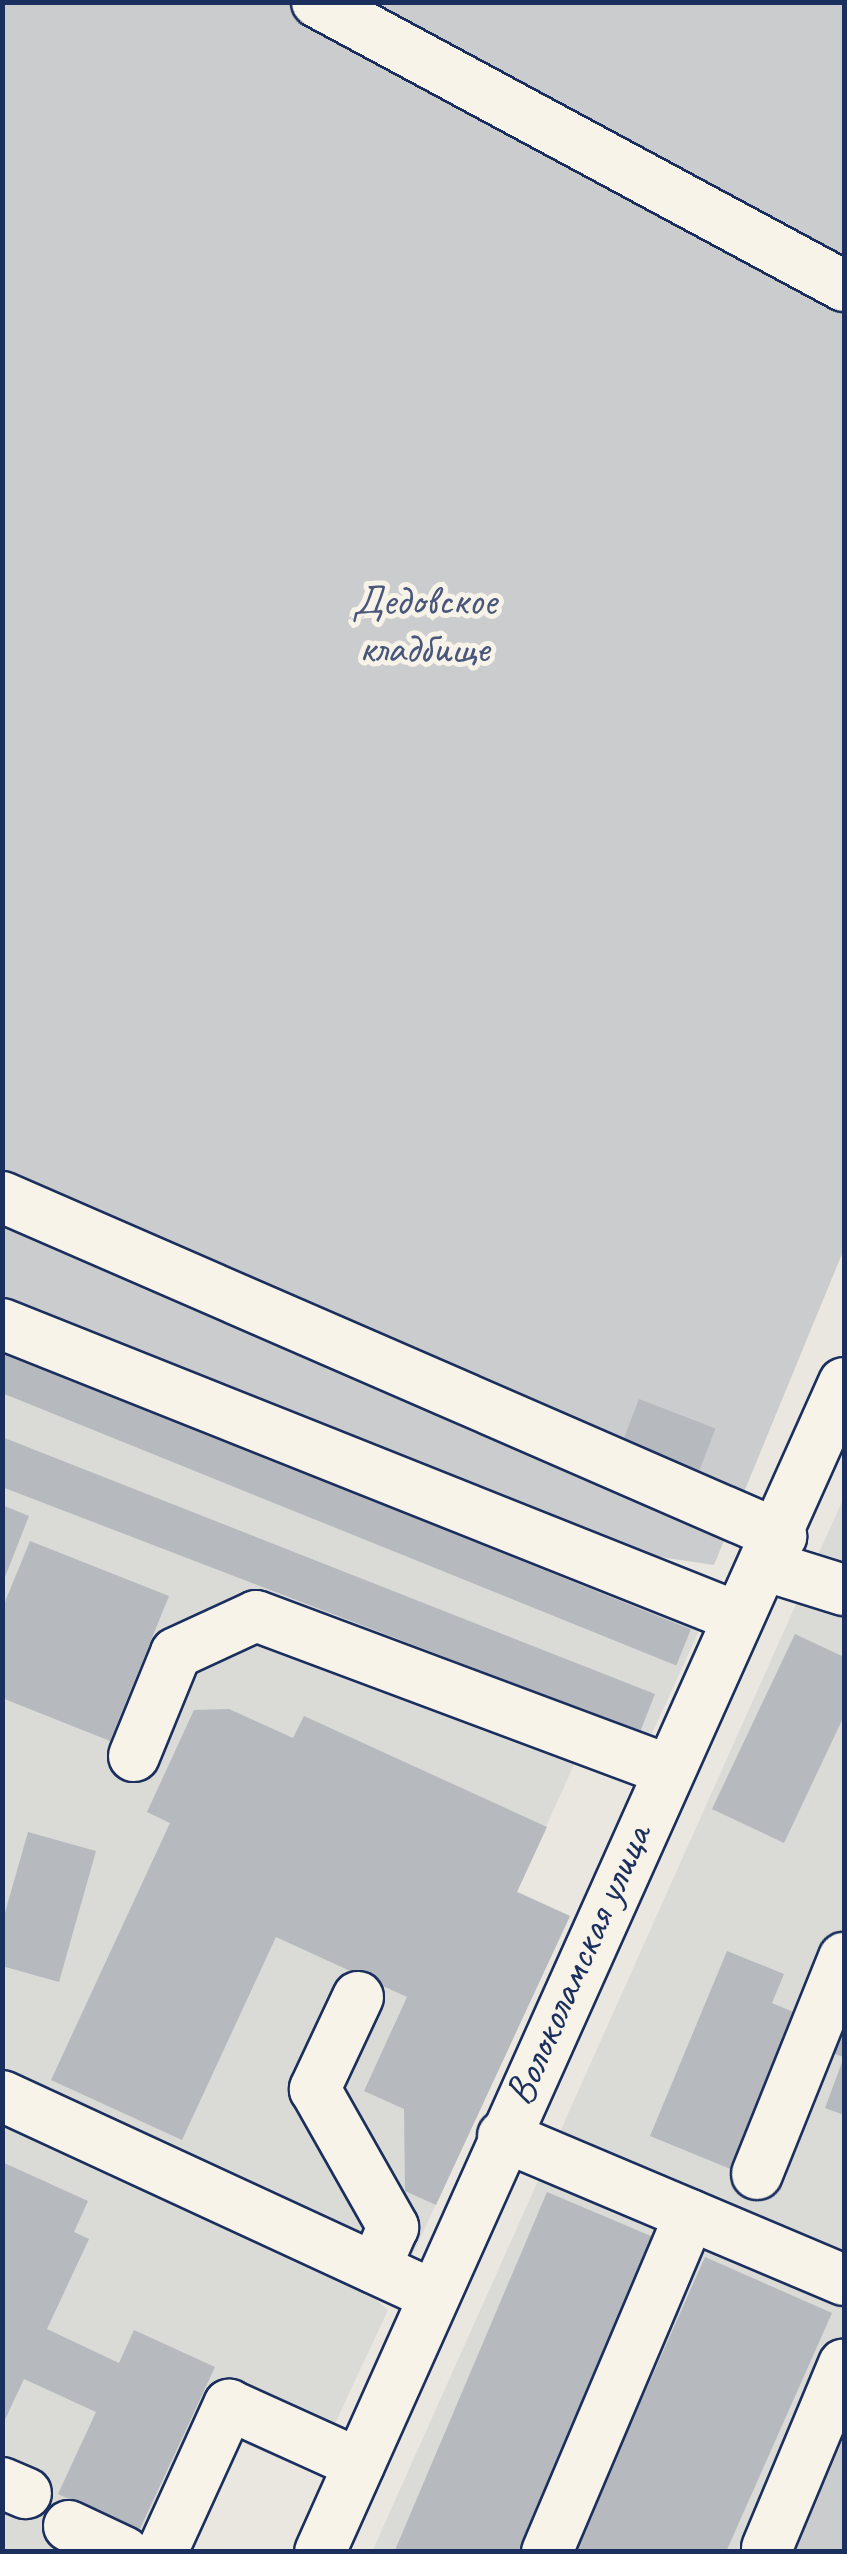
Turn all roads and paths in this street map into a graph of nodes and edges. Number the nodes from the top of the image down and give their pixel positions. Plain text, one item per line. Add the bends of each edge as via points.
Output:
1 (317, 2) edge
2 (844, 286) edge
3 (2, 1196) edge
4 (2, 1324) edge
5 (844, 1383) edge
6 (772, 1550) junction
7 (844, 1590) edge
8 (737, 1617) junction
9 (134, 1756) dead end
10 (665, 1769) junction
11 (844, 1958) edge
12 (358, 1998) dead end
13 (2, 2096) edge
14 (503, 2136) junction
15 (757, 2174) dead end
16 (690, 2215) junction
17 (375, 2268) junction
18 (844, 2280) edge
19 (433, 2295) junction
20 (844, 2364) edge
21 (358, 2464) junction
22 (69, 2526) dead end
23 (767, 2548) dead end
24 (124, 2552) edge
25 (162, 2552) edge
26 (320, 2552) edge
27 (547, 2552) edge

1 - 2 street
3 - 6 street
4 - 8 street
5 - 6 street, Волоколамская улица
6 - 7 street
6 - 8 street, Волоколамская улица
8 - 10 street, Волоколамская улица
9 - 10 street via 176,1653 256,1616
10 - 14 street, Волоколамская улица
11 - 15 street
12 - 17 street via 315,2089 393,2227
13 - 17 street
14 - 16 street
14 - 19 street, Волоколамская улица
16 - 18 street
16 - 27 street
17 - 19 street
19 - 21 street, Волоколамская улица
20 - 23 street
21 - 25 street via 230,2405
21 - 26 street, Волоколамская улица
22 - 24 street

